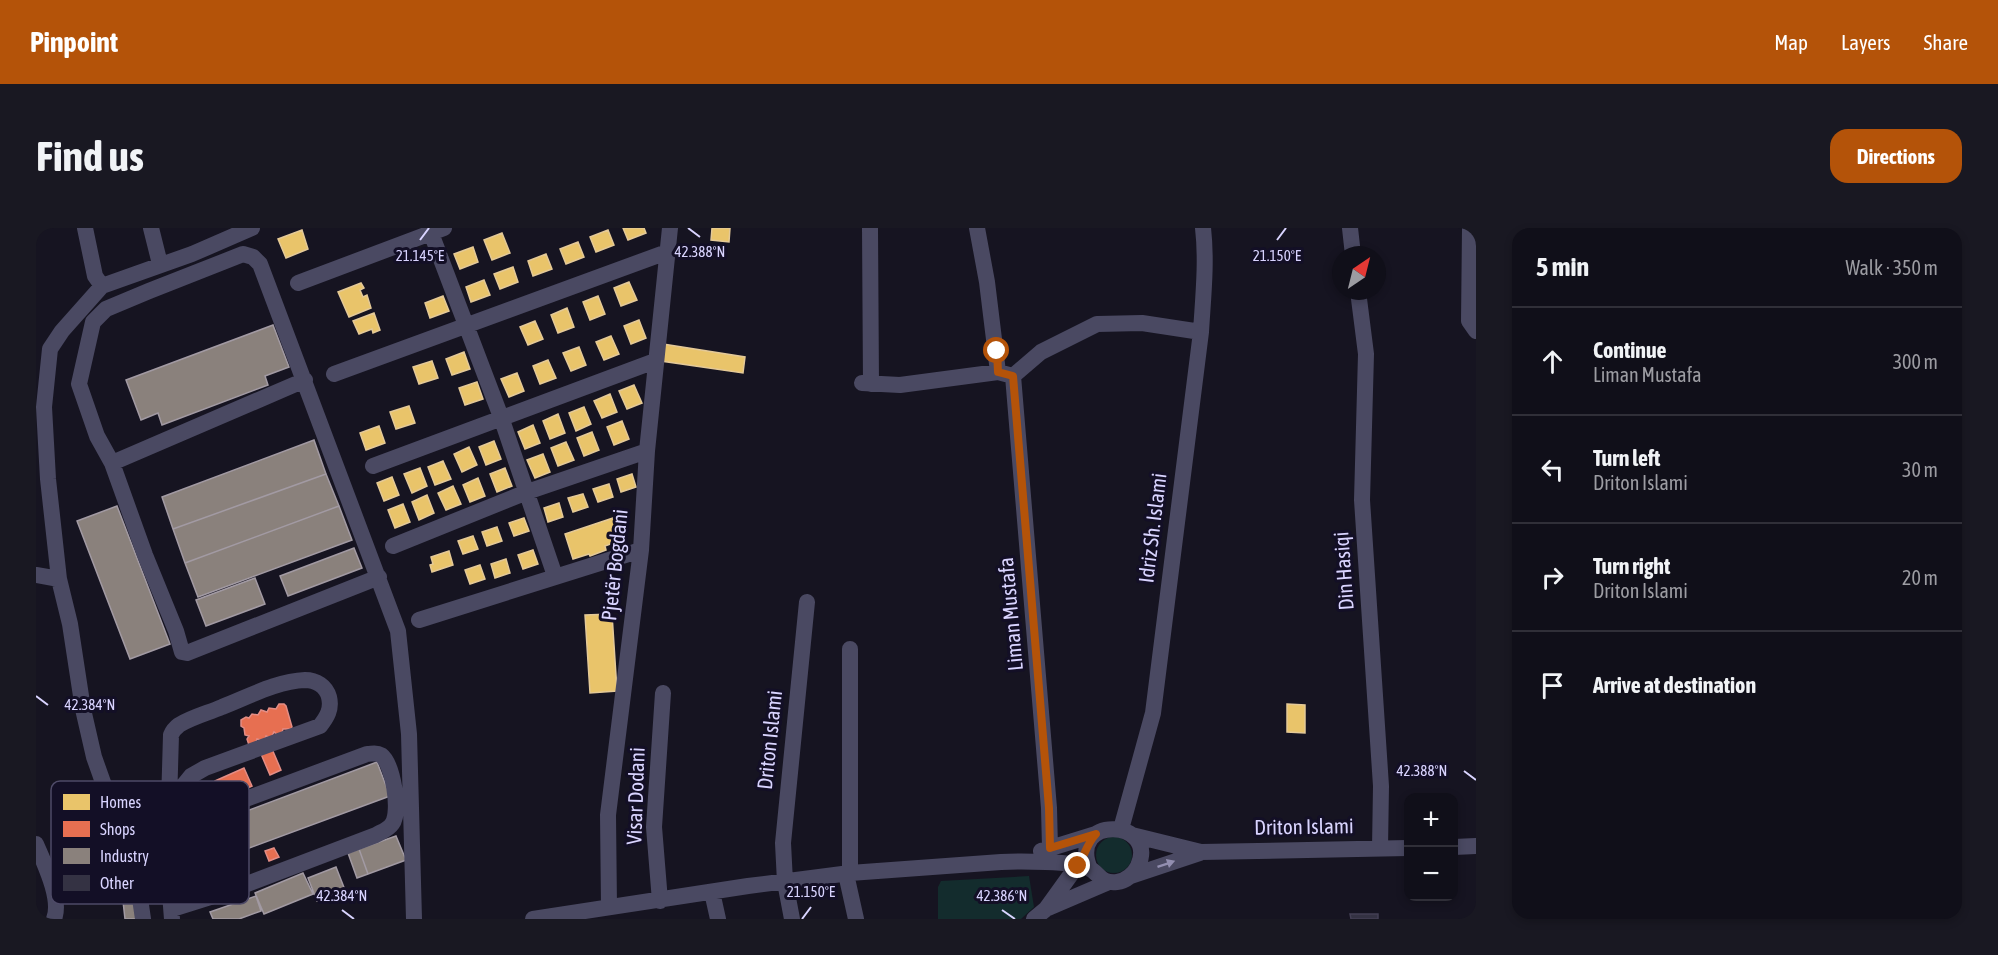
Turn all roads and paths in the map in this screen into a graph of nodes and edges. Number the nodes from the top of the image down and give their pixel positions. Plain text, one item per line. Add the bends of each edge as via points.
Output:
1 (85, 228) edge
2 (151, 228) edge
3 (252, 228) edge
4 (670, 228) edge
5 (870, 228) edge
6 (977, 228) edge
7 (1203, 228) edge
8 (1350, 228) edge
9 (1470, 228) edge
10 (437, 231) edge
11 (1352, 246) edge
12 (667, 252) junction
13 (160, 264) junction
14 (298, 284) dead end
15 (102, 286) junction
16 (1359, 300) edge
17 (465, 325) junction
18 (1476, 331) edge
19 (1201, 332) junction
20 (655, 362) junction
21 (334, 374) dead end
22 (1005, 374) junction
23 (305, 380) junction
24 (40, 408) edge
25 (501, 417) junction
26 (647, 451) junction
27 (112, 463) junction
28 (373, 466) dead end
29 (527, 492) junction
30 (393, 546) dead end
31 (641, 550) junction
32 (36, 575) edge
33 (555, 576) junction
34 (379, 577) junction
35 (59, 579) junction
36 (807, 602) dead end
37 (419, 620) dead end
38 (850, 649) dead end
39 (663, 693) dead end
40 (103, 781) edge
41 (170, 781) edge
42 (187, 781) edge
43 (249, 798) edge
44 (1127, 832) junction
45 (1096, 834) junction
46 (36, 844) edge
47 (1476, 846) edge
48 (1458, 847) edge
49 (1050, 848) junction
50 (1380, 848) junction
51 (1404, 848) edge
52 (1201, 852) junction
53 (1026, 862) junction
54 (1085, 863) junction
55 (848, 874) junction
56 (1131, 876) junction
57 (785, 882) junction
58 (1109, 882) junction
59 (249, 883) edge
60 (51, 885) edge
61 (712, 892) junction
62 (660, 901) junction
63 (56, 904) edge
64 (141, 904) edge
65 (197, 904) edge
66 (609, 907) junction
67 (1044, 909) edge
68 (172, 914) edge
69 (551, 918) edge
70 (54, 919) edge
71 (143, 919) edge
72 (414, 919) edge
73 (533, 919) edge
74 (718, 919) edge
75 (792, 919) edge
76 (856, 919) edge

1 - 15 street via 95,276
2 - 13 street
3 - 13 street
4 - 12 street, Pjetër Bogdani
5 - 22 street via 866,383 900,385
6 - 22 street, Liman Mustafa
7 - 19 street, Idriz Sh. Islami
8 - 11 street
9 - 18 street via 1469,321
10 - 14 street
10 - 17 street
12 - 17 street
12 - 20 street, Pjetër Bogdani
13 - 15 street
15 - 24 street via 51,349
16 - 50 street, Din Hasiqi via 1365,354 1362,500 1381,786
17 - 21 street
17 - 25 street
19 - 22 street via 1142,323 1096,324
19 - 44 street, Idriz Sh. Islami via 1153,713
20 - 25 street
20 - 26 street, Pjetër Bogdani
22 - 49 street, Liman Mustafa
23 - 27 street
23 - 27 street via 260,264 253,257 243,255 106,309 93,322 79,384 97,436
23 - 34 street
24 - 35 street
25 - 28 street
25 - 29 street
26 - 29 street
26 - 31 street, Pjetër Bogdani
27 - 34 street via 182,652 188,653
29 - 30 street
29 - 33 street
31 - 33 street
31 - 66 street, Pjetër Bogdani via 608,815
32 - 35 street
33 - 37 street
34 - 72 street via 398,631 409,734
35 - 40 street via 83,710
36 - 57 street, Driton Islami via 783,843
38 - 55 street
39 - 62 street, Visar Dodani via 654,827
41 - 42 street via 171,735 175,729 281,684 304,680 322,685 330,705 320,726 205,768
43 - 59 street via 377,753 384,757 393,782 396,815 392,825 384,830
44 - 45 street, Driton Islami via 1110,828
44 - 52 street, Driton Islami
44 - 56 street via 1137,841 1141,856
45 - 49 street, Driton Islami
45 - 54 street
46 - 60 street
47 - 48 street
49 - 53 street, Driton Islami
50 - 51 street, Driton Islami
50 - 52 street, Driton Islami
56 -> 52 street, Driton Islami
53 - 54 street, Driton Islami
53 - 55 street, Driton Islami
53 - 67 street via 1050,874 1054,889
54 - 58 street, Driton Islami
54 - 67 street
55 - 57 street, Driton Islami
55 - 76 street
56 - 58 street, Driton Islami
57 - 61 street, Driton Islami
57 - 75 street
58 - 67 street
61 - 62 street, Driton Islami
61 - 74 street
62 - 66 street, Driton Islami
63 - 70 street
64 - 71 street
65 - 68 street
66 - 69 street, Driton Islami
69 - 73 street, Driton Islami

